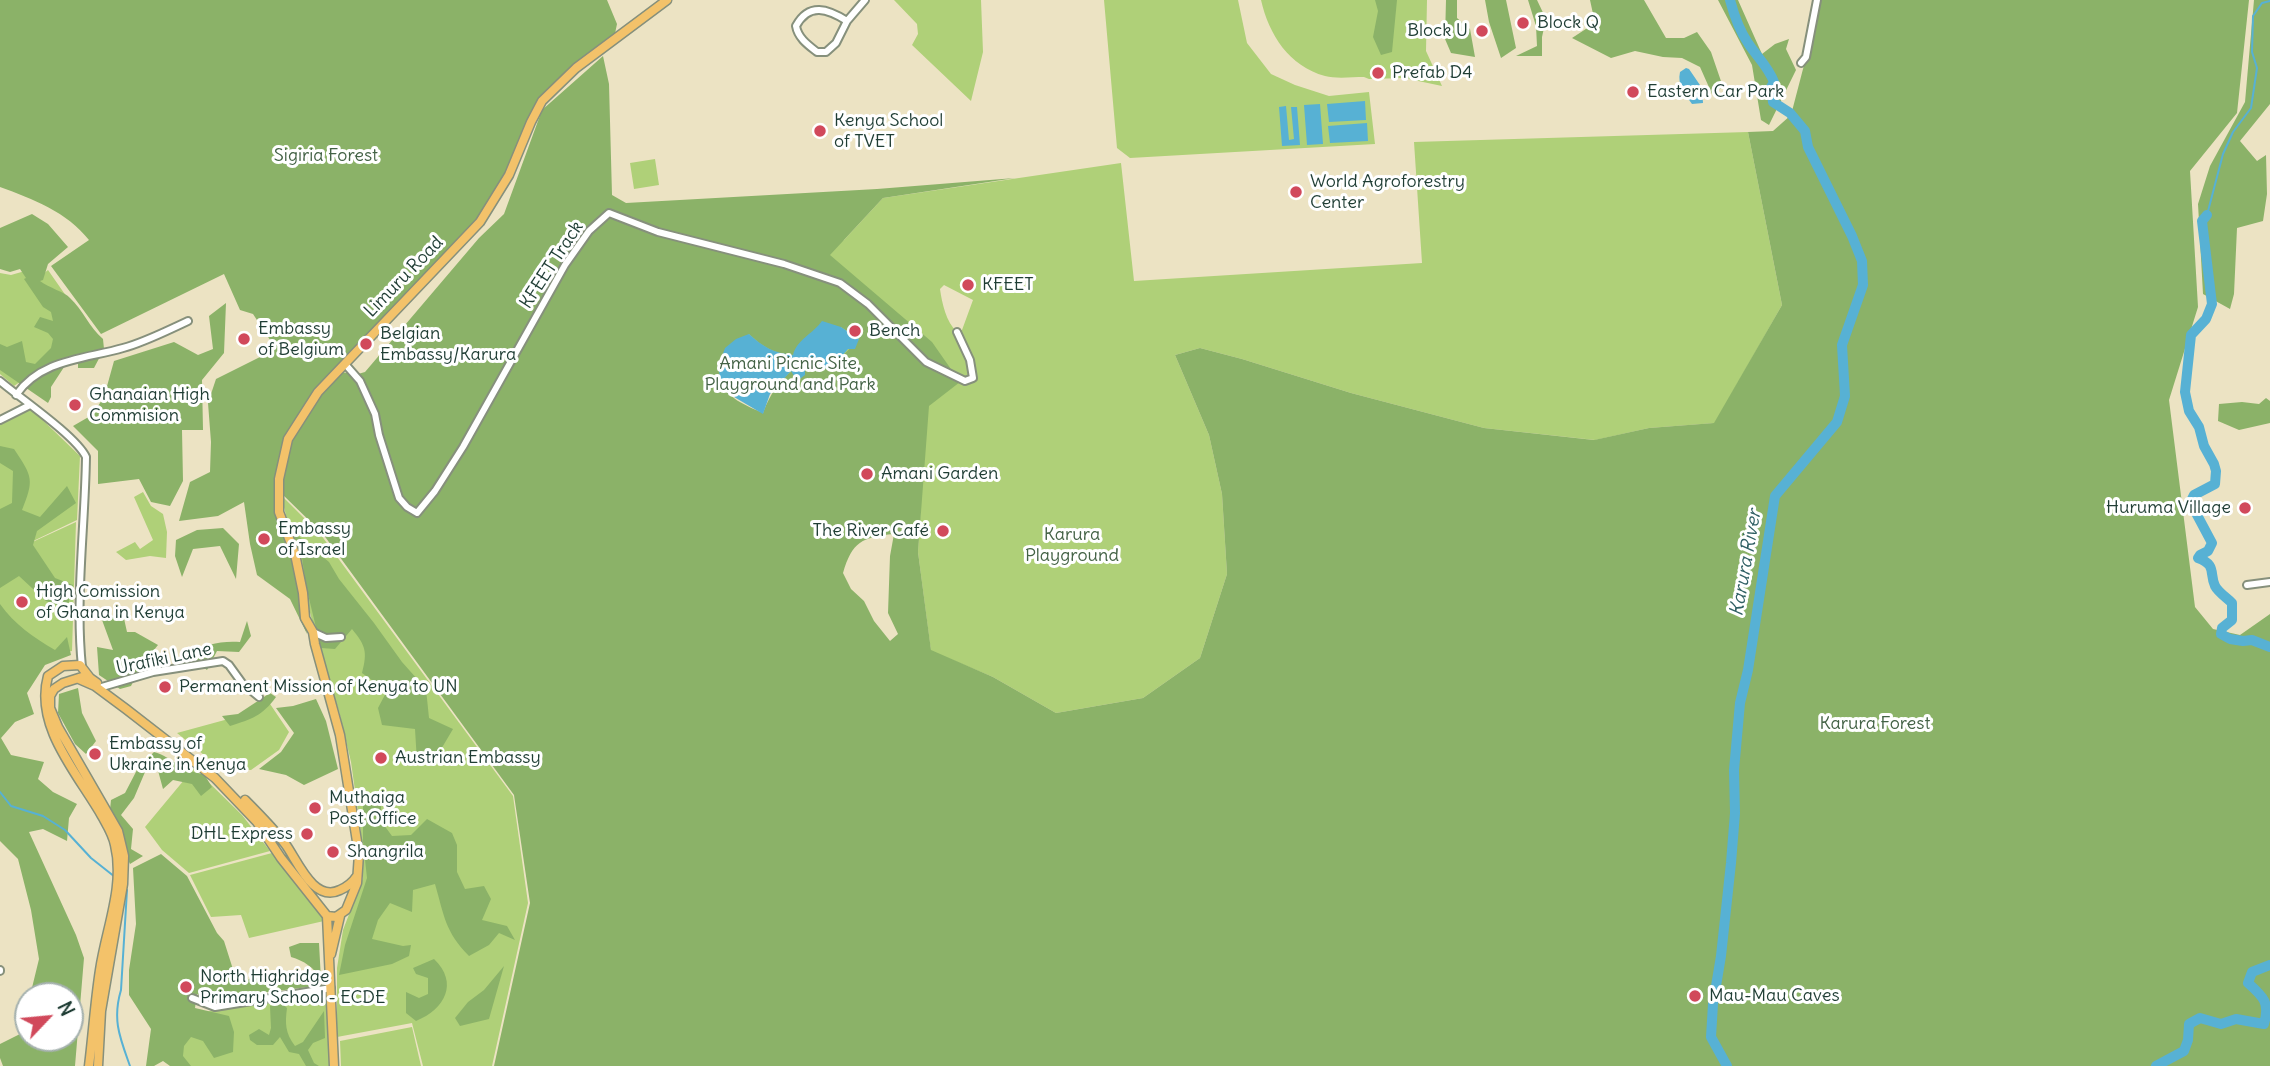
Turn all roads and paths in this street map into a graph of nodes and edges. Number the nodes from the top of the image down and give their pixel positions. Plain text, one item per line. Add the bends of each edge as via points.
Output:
1 (669, 0) edge
2 (865, 0) edge
3 (1817, 0) edge
4 (847, 21) junction
5 (1801, 63) dead end
6 (188, 321) dead end
7 (957, 332) dead end
8 (345, 364) junction
9 (0, 382) edge
10 (16, 395) junction
11 (30, 405) junction
12 (0, 420) edge
13 (2270, 582) edge
14 (2247, 585) dead end
15 (313, 632) junction
16 (341, 637) dead end
17 (78, 672) junction
18 (102, 687) junction
19 (259, 697) dead end
20 (359, 870) junction
21 (119, 886) junction
22 (333, 893) junction
23 (346, 906) junction
24 (321, 907) junction
25 (327, 916) junction
26 (340, 916) junction
27 (330, 962) junction
28 (331, 988) junction
29 (192, 998) dead end
30 (89, 1066) edge
31 (98, 1066) edge
32 (334, 1066) edge

1 - 8 main road, Limuru Road via 594,54 542,101 509,176 480,222
2 - 4 street
3 - 5 street
4 - 4 street via 840,38 826,52 817,52 797,33 796,26 804,16 824,9
6 - 10 street via 134,345 65,361 40,374
7 - 8 street, KFEET Track via 970,360 970,381 926,362 840,283 658,232 609,213 589,231 565,265 463,447 417,513 399,498 375,414 360,381
8 - 15 main road, Limuru Road via 318,392 288,439 279,479 279,512 295,554 305,618
9 - 10 street
10 - 11 street
11 - 12 street
11 - 17 street via 86,457
13 - 14 street
15 - 16 street via 326,638
15 - 20 main road, Limuru Road via 340,735
17 - 18 main road
17 - 21 main road via 54,689 50,708 118,831 123,848
17 - 21 main road via 65,666 48,676 46,712 73,770 111,830
17 - 24 main road via 215,778 257,822
18 - 19 street, Urafiki Lane via 153,672 223,662
18 - 22 main road via 234,791 285,844 312,884
20 - 22 main road via 353,882
20 - 23 main road, Limuru Road
21 - 30 main road via 100,971
21 - 31 main road
22 - 23 main road via 344,898
22 - 24 main road via 324,898
23 - 26 main road, Limuru Road
24 - 25 main road
25 - 26 main road
25 - 27 main road
26 - 27 main road, Limuru Road
27 - 28 main road
28 - 29 street via 215,1007
28 - 32 main road

